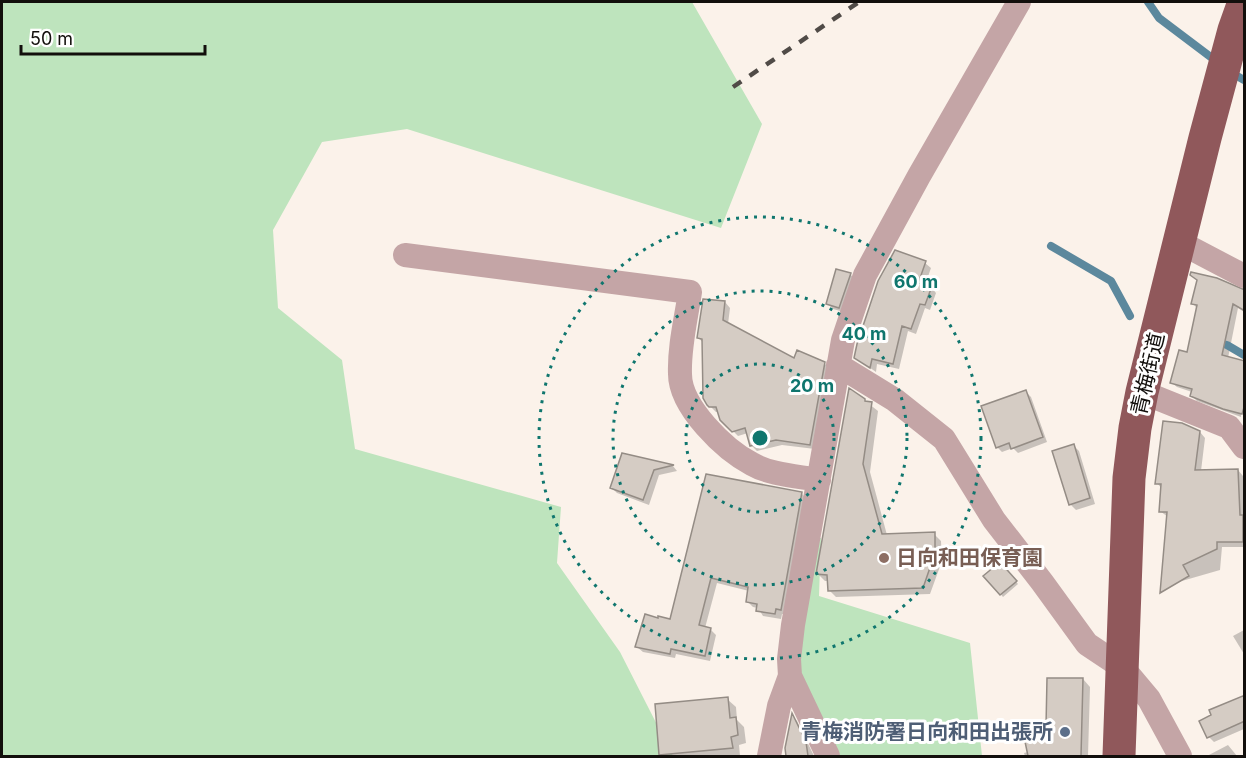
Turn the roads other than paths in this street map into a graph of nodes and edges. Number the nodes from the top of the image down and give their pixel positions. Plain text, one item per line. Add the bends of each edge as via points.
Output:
1 (1019, 2) edge
2 (1239, 16) edge
3 (1179, 242) junction
4 (405, 255) dead end
5 (1245, 276) edge
6 (838, 365) junction
7 (1142, 392) junction
8 (1245, 447) edge
9 (819, 480) junction
10 (1123, 668) junction
11 (790, 676) junction
12 (769, 756) edge
13 (828, 756) edge
14 (1119, 756) edge
15 (1180, 756) edge

1 - 6 street via 866,275
2 - 3 highway, 青梅街道
3 - 5 street
3 - 7 highway, 青梅街道
4 - 9 street via 690,292 680,374 682,388 694,409 726,447 752,465
6 - 9 street
6 - 10 street via 895,400 944,439 994,520 1087,644
7 - 8 street via 1229,427
7 - 10 highway, 青梅街道 via 1129,478
9 - 11 street via 793,625
10 - 14 highway, 青梅街道
10 - 15 street via 1149,699
11 - 12 street via 779,706
11 - 13 street

